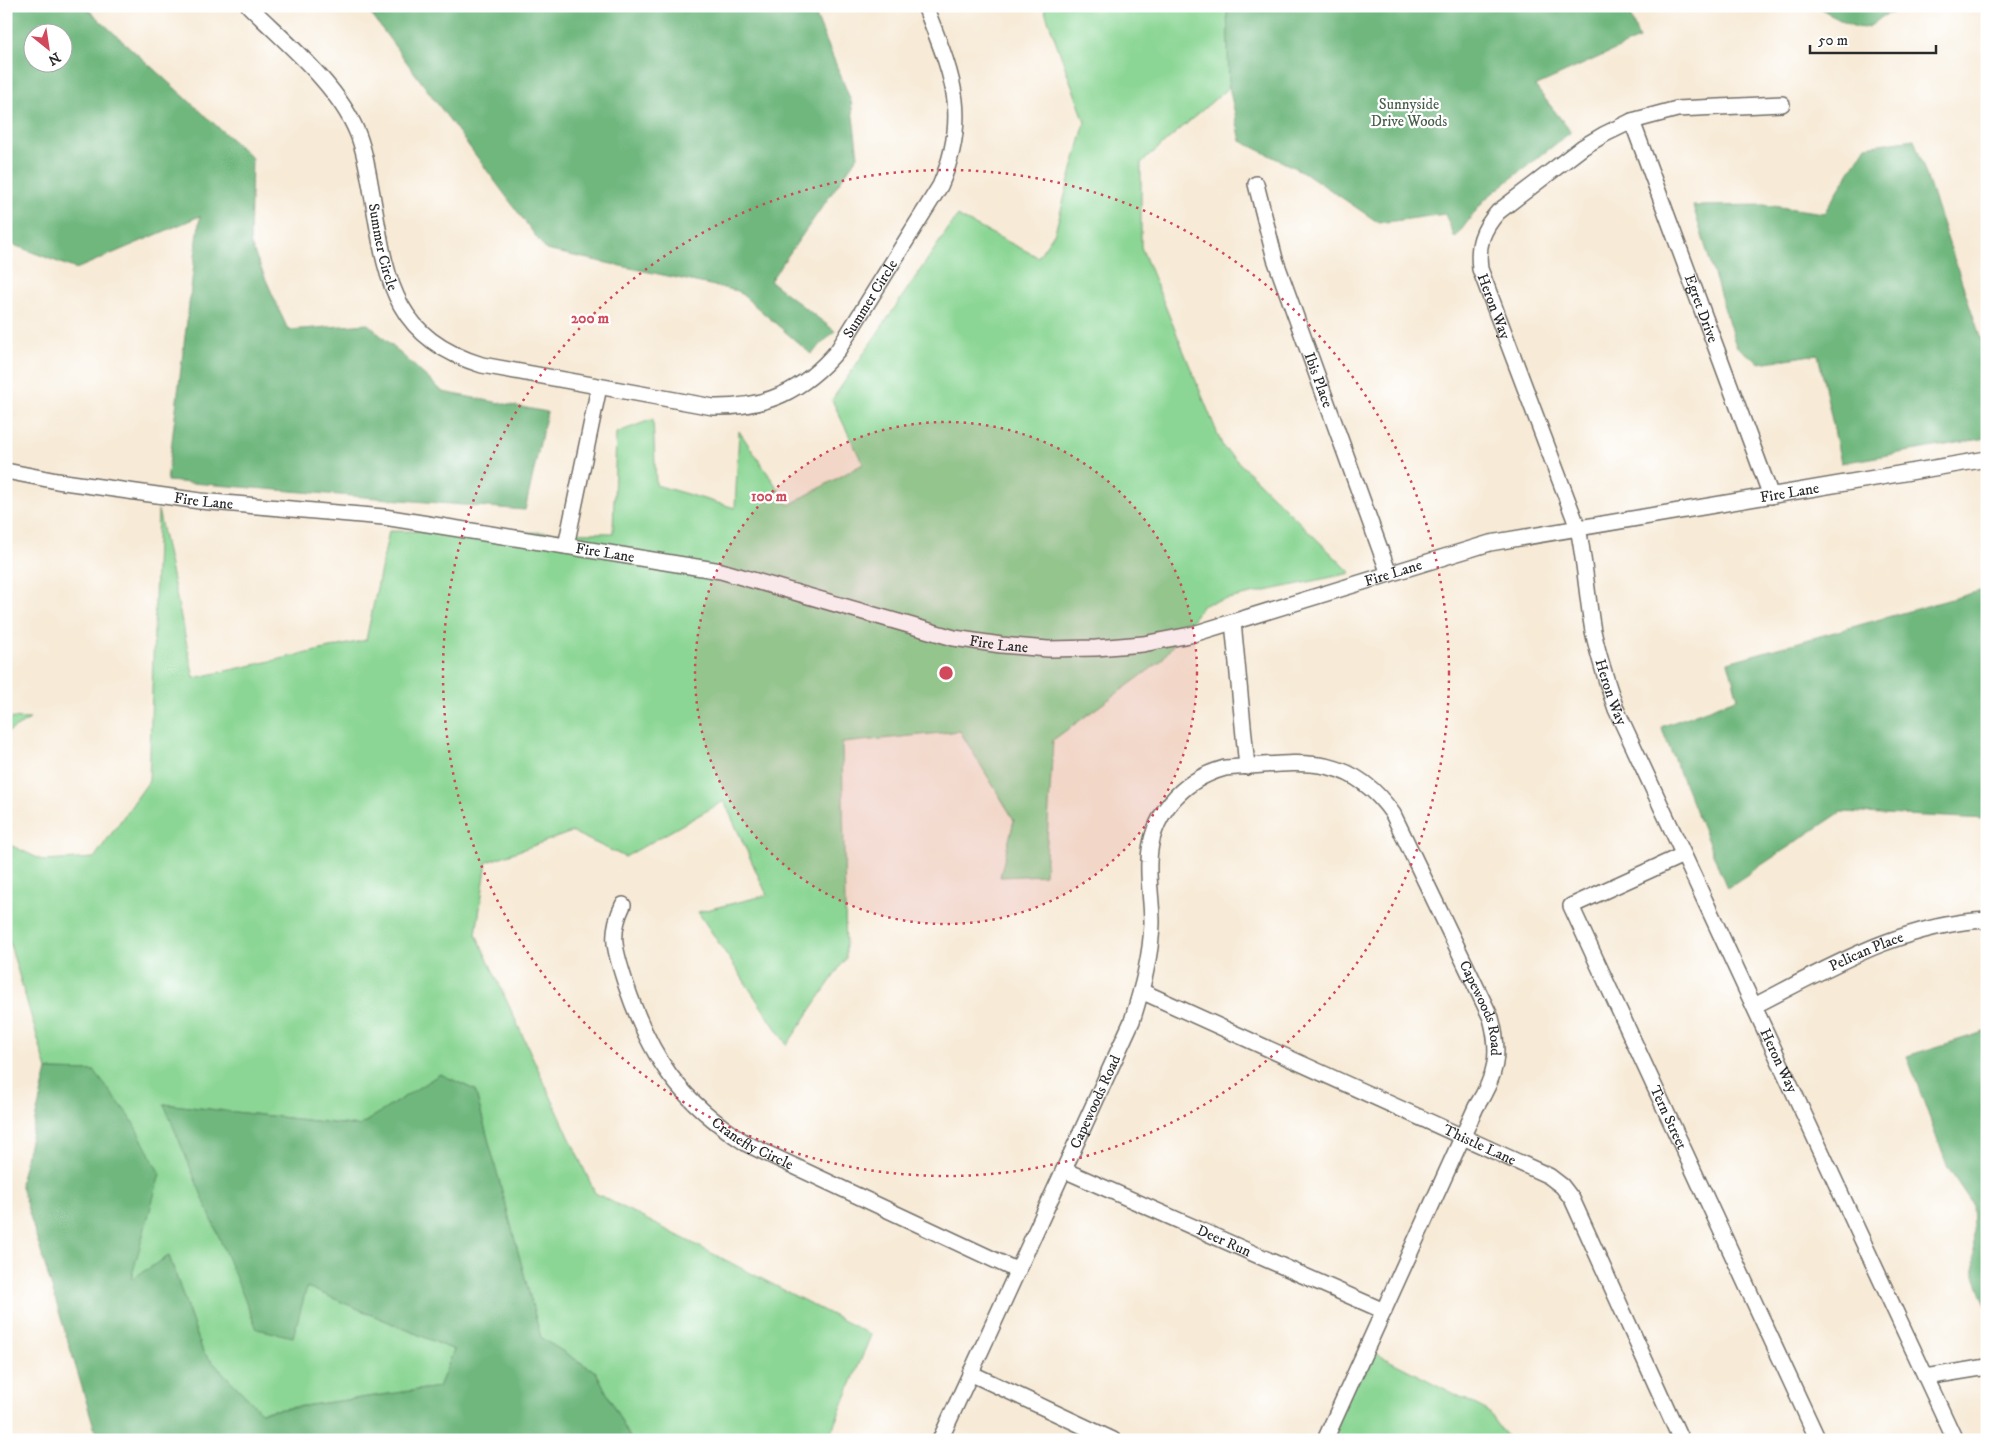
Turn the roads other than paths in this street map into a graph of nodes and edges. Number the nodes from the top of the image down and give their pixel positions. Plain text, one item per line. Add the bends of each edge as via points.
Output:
1 (249, 6) edge
2 (925, 6) edge
3 (1782, 104) dead end
4 (1632, 121) junction
5 (1256, 184) dead end
6 (599, 387) junction
7 (1987, 459) edge
8 (6, 471) edge
9 (1771, 496) junction
10 (1578, 528) junction
11 (566, 546) junction
12 (1389, 574) junction
13 (1233, 622) junction
14 (1246, 767) junction
15 (1683, 855) junction
16 (623, 904) dead end
17 (1987, 920) edge
18 (1141, 991) junction
19 (1754, 1006) junction
20 (1462, 1138) junction
21 (1064, 1170) junction
22 (1018, 1271) junction
23 (1384, 1311) junction
24 (1987, 1367) edge
25 (970, 1373) junction
26 (1926, 1377) junction
27 (940, 1440) edge
28 (1113, 1440) edge
29 (1325, 1440) edge
30 (1681, 1440) edge
31 (1818, 1440) edge
32 (1955, 1440) edge

1 - 6 street, Summer Circle via 330,87 345,107 365,157 387,276 407,317 422,334 460,359
2 - 6 street, Summer Circle via 955,90 955,141 949,164 940,186 838,350 822,369 797,388 761,403 735,407 713,407
3 - 4 street, Heron Way via 1677,109
4 - 9 street, Egret Drive
4 - 10 street, Heron Way via 1583,147 1498,212 1481,238 1478,253 1480,269
5 - 12 street, Ibis Place via 1275,259
6 - 11 street
7 - 9 street, Fire Lane
8 - 11 street, Fire Lane via 200,501 384,517
9 - 10 street, Fire Lane
10 - 12 street, Fire Lane via 1490,543
10 - 15 street, Heron Way via 1601,666 1616,709
11 - 13 street, Fire Lane via 721,571 954,638 1001,645 1048,649 1143,644
12 - 13 street, Fire Lane
13 - 14 street
14 - 18 street, Capewoods Road via 1225,768 1197,779 1179,792 1157,824 1149,863 1152,924
14 - 20 street, Capewoods Road via 1313,763 1335,767 1369,785 1393,814 1491,1018 1496,1036 1497,1056 1493,1075
15 - 19 street, Heron Way
15 - 31 street, Tern Street via 1572,906
16 - 22 street, Cranefly Circle via 614,934 615,950 637,1016 658,1059 698,1109 746,1144
17 - 19 street, Pelican Place via 1905,934 1865,950
18 - 20 street, Thistle Lane
18 - 21 street, Capewoods Road via 1132,1021
19 - 26 street, Heron Way
20 - 23 street, Capewoods Road
20 - 30 street, Thistle Lane via 1549,1176 1572,1199
21 - 22 street, Capewoods Road
21 - 23 street, Deer Run
22 - 25 street, Capewoods Road
23 - 29 street, Capewoods Road
24 - 26 street
25 - 27 street, Capewoods Road
25 - 28 street
26 - 32 street, Heron Way

